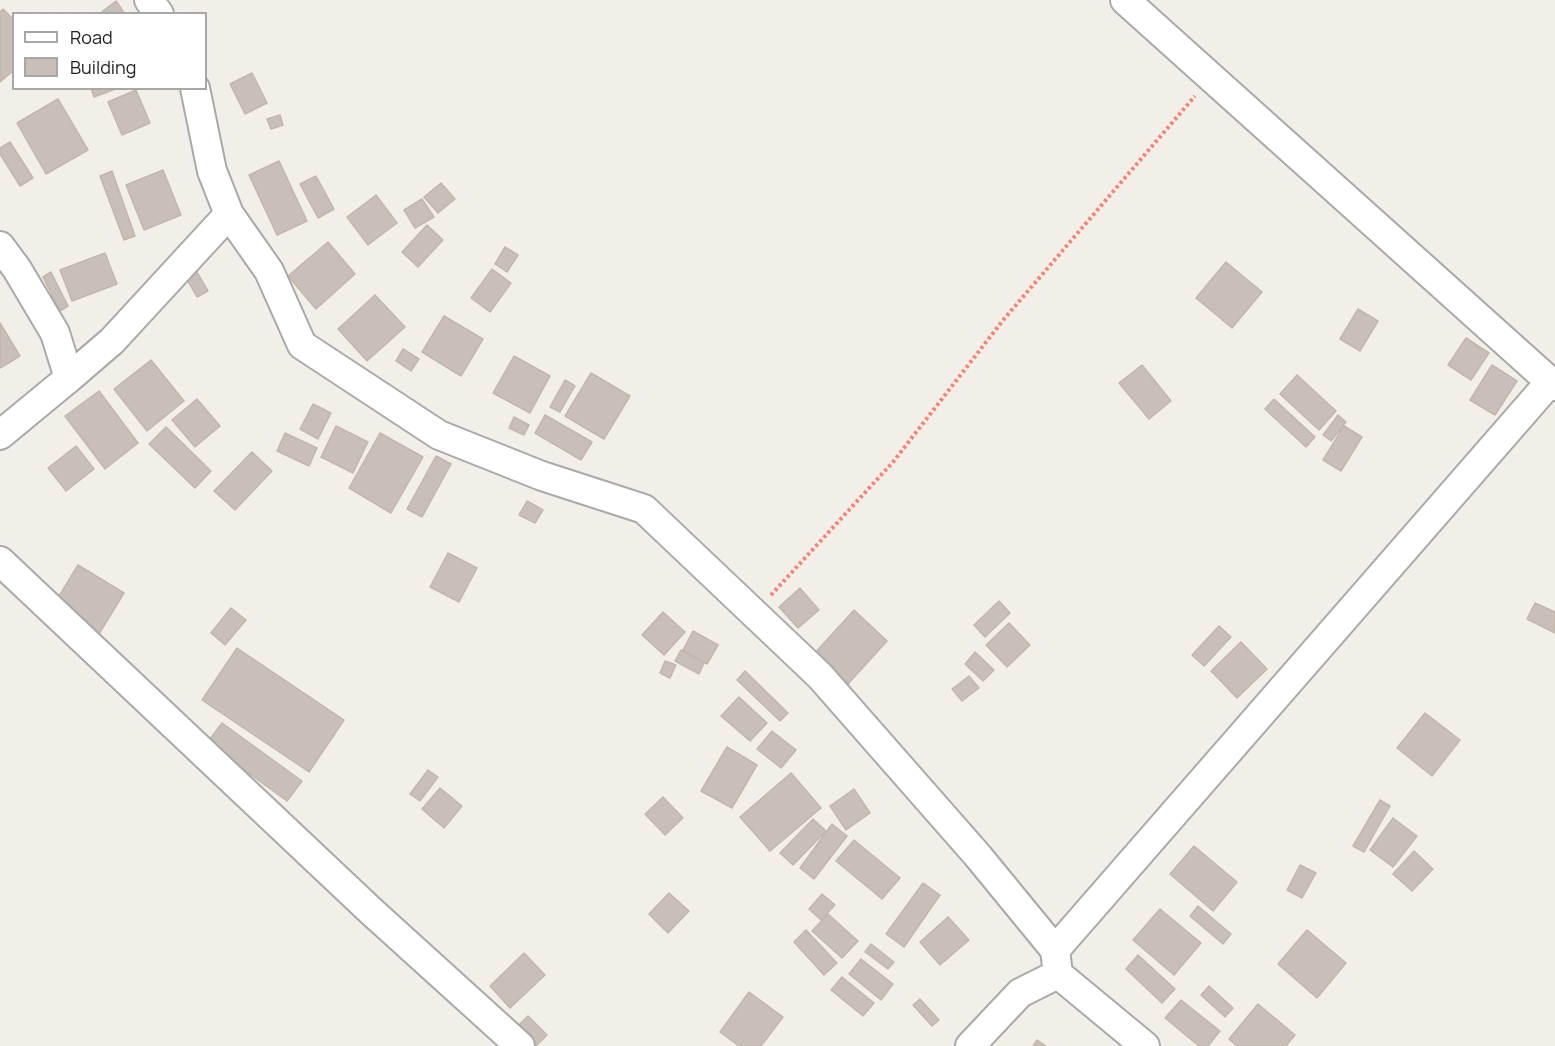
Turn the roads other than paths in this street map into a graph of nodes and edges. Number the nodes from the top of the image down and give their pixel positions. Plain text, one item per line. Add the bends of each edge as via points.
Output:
1 (1125, 0) edge
2 (195, 90) edge
3 (229, 214) junction
4 (0, 246) edge
5 (69, 378) junction
6 (1553, 384) edge
7 (0, 435) edge
8 (0, 561) edge
9 (1057, 962) junction
10 (520, 1046) edge
11 (970, 1046) edge
12 (1145, 1046) edge

1 - 6 street
2 - 3 street via 212,171
3 - 5 street via 112,341
3 - 9 street via 269,271 302,345 439,435 542,476 644,509 820,676 978,856
4 - 5 street via 55,333
5 - 7 street
6 - 9 street
8 - 10 street
9 - 11 street via 1020,993
9 - 12 street

